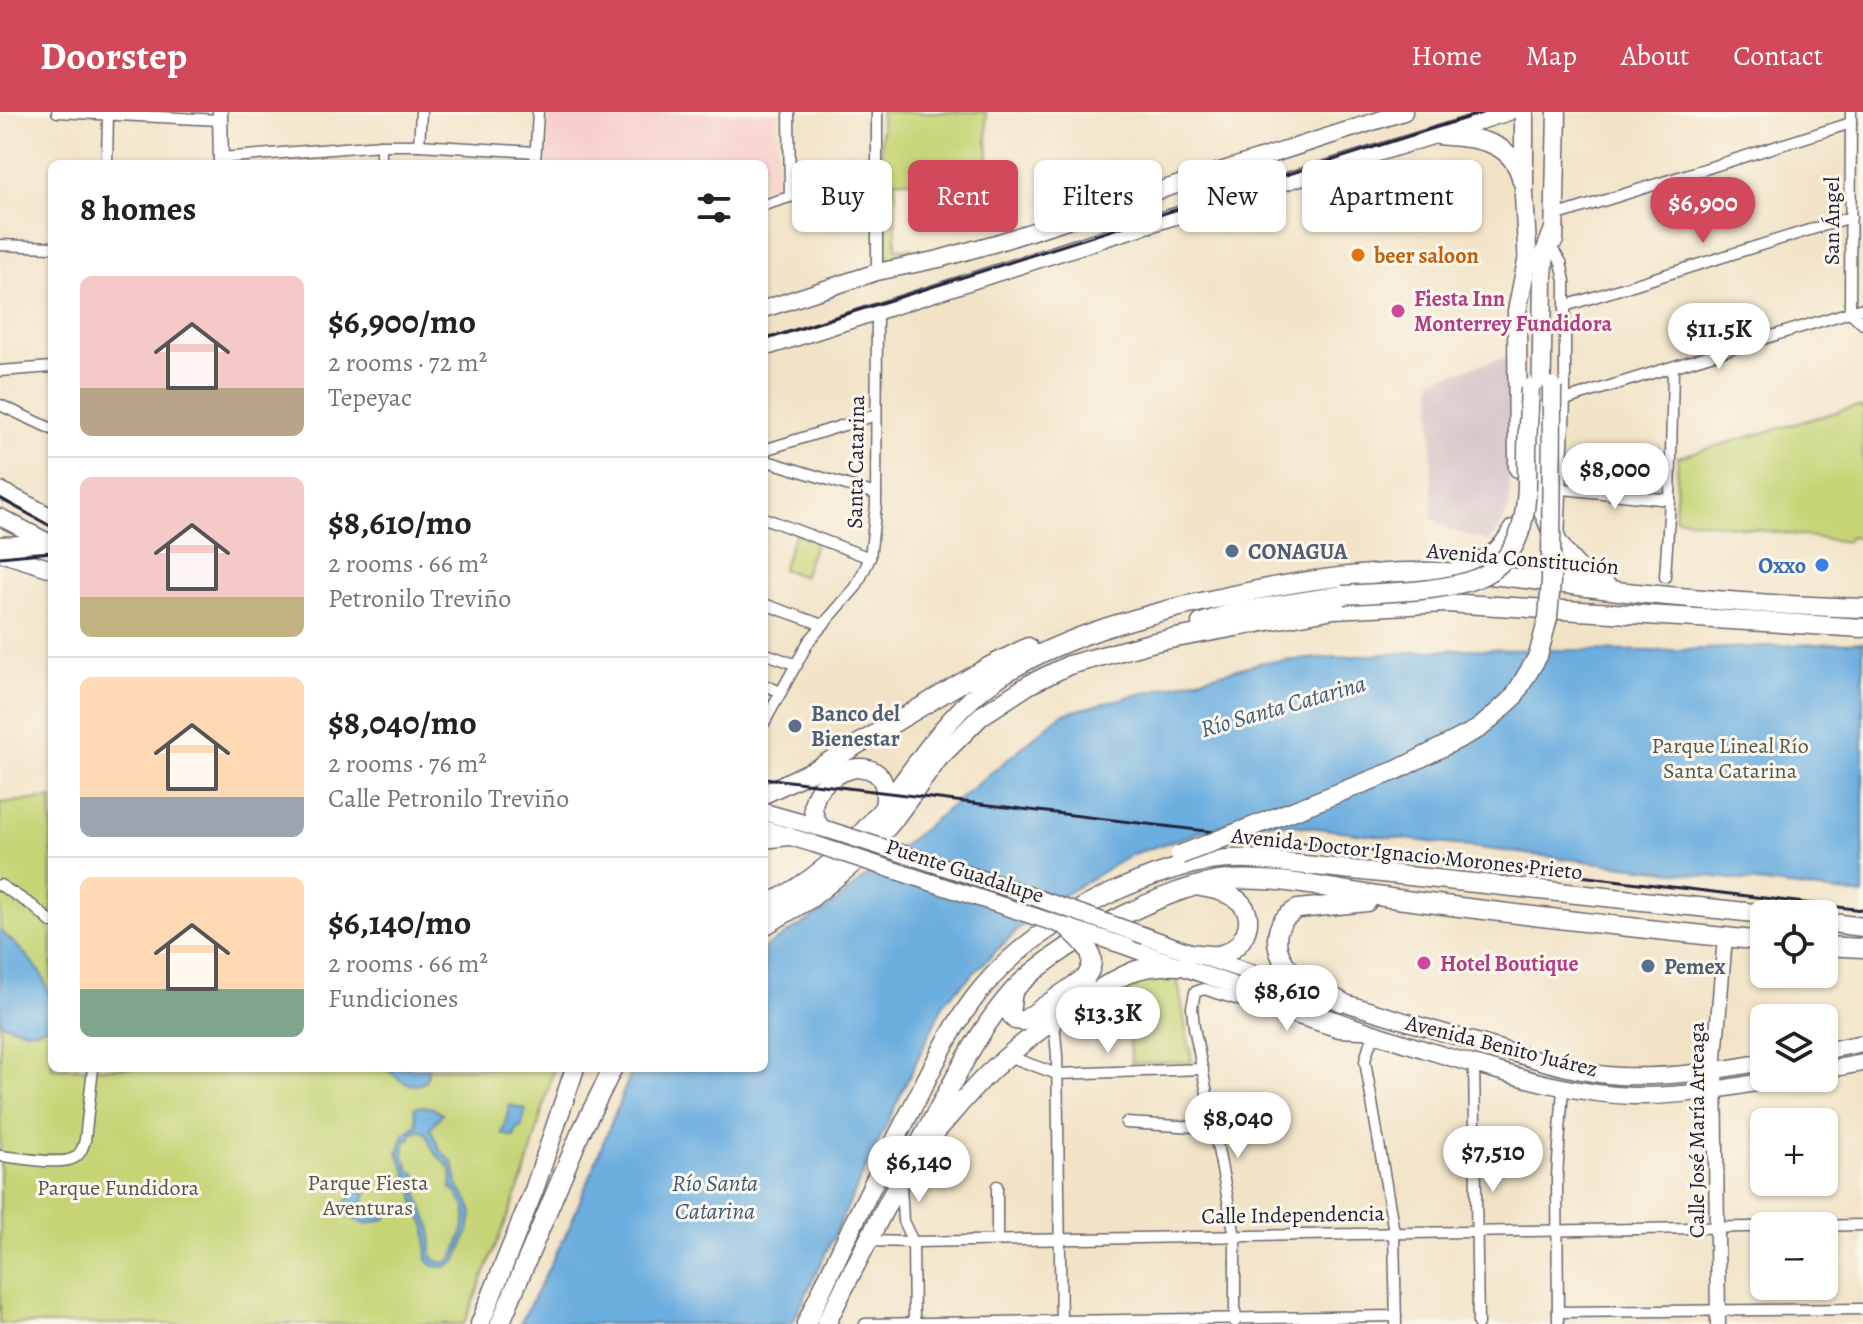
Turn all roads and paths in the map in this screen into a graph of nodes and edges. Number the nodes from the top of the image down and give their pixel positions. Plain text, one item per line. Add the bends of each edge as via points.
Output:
1 (57, 112) edge
2 (421, 112) edge
3 (538, 112) edge
4 (789, 112) edge
5 (877, 112) edge
6 (1404, 112) edge
7 (1509, 112) edge
8 (1524, 112) edge
9 (1557, 112) edge
10 (108, 113) edge
11 (220, 116) edge
12 (1851, 118) edge
13 (1438, 135) junction
14 (381, 145) junction
15 (419, 145) junction
16 (535, 152) junction
17 (107, 160) edge
18 (221, 160) edge
19 (231, 160) edge
20 (381, 160) edge
21 (535, 160) edge
22 (877, 160) edge
23 (1524, 195) junction
24 (790, 197) joint
25 (768, 204) edge
26 (1851, 217) junction
27 (1555, 223) junction
28 (877, 232) edge
29 (0, 245) edge
30 (48, 247) edge
31 (1553, 250) junction
32 (1528, 256) junction
33 (877, 272) junction
34 (1565, 306) junction
35 (768, 308) edge
36 (1863, 308) edge
37 (1850, 312) junction
38 (877, 313) junction
39 (1863, 324) edge
40 (768, 347) edge
41 (48, 367) edge
42 (1673, 369) junction
43 (0, 371) edge
44 (1559, 394) junction
45 (0, 405) edge
46 (876, 415) junction
47 (48, 427) edge
48 (768, 457) edge
49 (768, 459) edge
50 (1563, 489) junction
51 (0, 490) edge
52 (876, 494) junction
53 (1670, 500) junction
54 (48, 515) edge
55 (0, 517) edge
56 (768, 520) edge
57 (48, 541) edge
58 (48, 543) edge
59 (1559, 543) junction
60 (0, 545) edge
61 (0, 553) edge
62 (870, 558) junction
63 (48, 568) edge
64 (1443, 572) junction
65 (1665, 577) dead end
66 (1624, 591) junction
67 (768, 605) edge
68 (1863, 608) edge
69 (1119, 624) junction
70 (823, 625) junction
71 (1863, 628) edge
72 (1154, 642) junction
73 (768, 654) edge
74 (797, 665) junction
75 (768, 687) edge
76 (781, 692) junction
77 (768, 716) edge
78 (768, 792) edge
79 (884, 807) junction
80 (768, 814) edge
81 (768, 830) edge
82 (821, 834) junction
83 (788, 836) junction
84 (768, 838) edge
85 (1151, 875) junction
86 (0, 885) edge
87 (1191, 886) junction
88 (1400, 899) junction
89 (768, 903) edge
90 (1750, 913) edge
91 (48, 919) edge
92 (768, 924) edge
93 (1838, 924) edge
94 (1068, 928) junction
95 (1863, 928) edge
96 (1838, 931) edge
97 (1145, 936) joint
98 (1725, 937) junction
99 (1750, 940) edge
100 (1128, 947) joint
101 (1838, 947) edge
102 (1863, 948) edge
103 (1185, 959) junction
104 (1013, 990) junction
105 (1342, 1002) junction
106 (1399, 1020) junction
107 (1054, 1021) junction
108 (1372, 1033) junction
109 (1863, 1043) edge
110 (1838, 1048) edge
111 (1008, 1056) junction
112 (1863, 1063) edge
113 (1474, 1064) junction
114 (1750, 1065) edge
115 (1838, 1067) edge
116 (1203, 1069) junction
117 (1715, 1071) junction
118 (93, 1072) edge
119 (575, 1072) edge
120 (611, 1072) edge
121 (1057, 1074) junction
122 (1750, 1084) edge
123 (1563, 1088) junction
124 (1715, 1091) junction
125 (1126, 1123) dead end
126 (1214, 1128) junction
127 (0, 1156) edge
128 (912, 1156) junction
129 (901, 1175) junction
130 (997, 1186) dead end
131 (1863, 1225) edge
132 (1717, 1226) junction
133 (1556, 1229) junction
134 (1477, 1230) junction
135 (1394, 1232) junction
136 (1235, 1236) junction
137 (997, 1239) junction
138 (1060, 1239) junction
139 (867, 1241) junction
140 (913, 1242) junction
141 (1863, 1309) edge
142 (1558, 1312) junction
143 (1718, 1318) edge
144 (1396, 1320) edge
145 (1236, 1321) edge
146 (1061, 1322) edge
147 (914, 1323) edge
148 (480, 1324) edge
149 (500, 1324) edge
150 (806, 1324) edge
151 (826, 1324) edge
152 (865, 1324) edge
153 (1478, 1324) edge
154 (1558, 1324) edge

1 - 10 street
2 - 15 street
3 - 16 street
4 - 24 street
5 - 22 street
6 - 33 main road via 996,243
7 - 13 main road
8 - 23 highway
9 - 27 highway
10 - 11 street
10 - 17 street
11 - 18 street
12 - 26 street, San Ángel
12 - 27 street
13 - 23 highway via 1501,147 1517,165
13 - 38 main road
14 - 15 street
14 - 19 street
14 - 20 street
15 - 16 street
16 - 21 street
23 - 32 highway
24 - 25 street
26 - 34 street
26 - 37 street, San Ángel
27 - 31 highway
27 - 59 highway via 1543,277 1539,485 1543,512
28 - 33 street
29 - 30 street
31 - 34 street via 1563,270
31 - 44 highway
32 - 64 highway via 1517,311 1517,518 1495,554
32 - 72 highway, bridge via 1528,500 1509,553 1485,574 1465,582 1235,612
33 - 35 main road
34 - 44 street
36 - 37 street
37 - 39 street
37 - 42 street
38 - 40 main road
38 - 46 street, Santa Catarina
41 - 43 street
42 - 44 street
42 - 53 street
44 - 50 street
44 - 85 highway, bridge via 1548,618 1538,656 1513,698 1480,728 1422,758 1180,855
45 - 47 street
46 - 48 street
46 - 52 street, Santa Catarina
49 - 52 street
50 - 53 street
50 - 59 street
51 - 54 main road
52 - 62 street, Santa Catarina
53 - 65 street
55 - 57 main road
56 - 62 street
58 - 60 main road
59 - 66 highway via 1588,576
61 - 63 main road
62 - 70 street, Santa Catarina via 856,587
64 - 66 highway, Avenida Constitución
64 - 69 highway, Avenida Constitución via 1305,582
66 - 68 highway, Avenida Constitución
67 - 70 street
69 - 78 highway via 1079,628 1027,647
69 - 79 highway, Avenida Constitución via 1053,648 986,686 956,713
70 - 74 street, Santa Catarina
71 - 72 highway via 1446,603 1334,609
72 - 92 highway via 1059,670 981,716 938,759 861,857 810,899
73 - 74 street
74 - 76 street, Santa Catarina
75 - 76 street
76 - 77 street, Santa Catarina
79 - 82 highway via 886,787 877,774 866,768 842,772 815,798 813,813
79 - 89 highway, Avenida Constitución via 830,865
80 - 82 main road
81 - 83 main road, Puente Guadalupe
82 - 83 main road, Puente Guadalupe
82 - 94 main road, Puente Guadalupe, bridge
82 - 97 main road, Puente Guadalupe, bridge via 1000,885
83 - 84 highway
85 - 90 highway, Avenida Doctor Ignacio Morones Prieto via 1205,861 1249,859
85 - 150 highway, Avenida Doctor Ignacio Morones Prieto via 1040,935 972,1001 854,1219
86 - 91 street
87 - 88 highway, Avenida Doctor Ignacio Morones Prieto via 1257,880
87 - 103 highway via 1233,897 1247,912 1247,923 1233,949
87 - 104 highway, Avenida Doctor Ignacio Morones Prieto via 1062,951
88 - 98 highway, Avenida Doctor Ignacio Morones Prieto
88 - 105 highway via 1298,909 1279,927 1281,960 1297,976
93 - 95 highway
94 - 100 main road, Puente Guadalupe, bridge
94 - 104 highway, bridge via 1090,951 1092,966 1086,977 1023,1021 1010,1013
95 - 96 highway
97 - 103 main road, Avenida Benito Juárez
98 - 99 highway, Avenida Doctor Ignacio Morones Prieto
98 - 117 street, Calle José María Arteaga
100 - 103 main road, Avenida Benito Juárez
101 - 102 highway
103 - 105 main road, Avenida Benito Juárez
103 - 107 highway via 1115,980
103 - 108 main road, Avenida Benito Juárez
104 - 128 highway, Avenida Doctor Ignacio Morones Prieto via 985,1026
105 - 106 main road, Avenida Benito Juárez
106 - 108 main road
106 - 117 main road, Avenida Benito Juárez via 1568,1068 1617,1076
107 - 111 highway
107 - 121 street
108 - 113 main road, Avenida Benito Juárez
108 - 116 street via 1339,1032 1204,989 1195,992 1192,1007
108 - 135 street via 1365,1061
109 - 110 main road
111 - 121 street
111 - 128 highway
112 - 115 main road
113 - 123 main road, Avenida Benito Juárez
113 - 134 street
114 - 117 main road, Avenida Benito Juárez
116 - 121 street
116 - 126 street
117 - 124 street, Calle José María Arteaga
118 - 127 street via 85,1140 75,1157 64,1161
119 - 148 highway
120 - 149 highway
121 - 138 street
122 - 124 main road, Avenida Benito Juárez
123 - 124 main road, Avenida Benito Juárez via 1632,1096
123 - 133 street
124 - 132 street, Calle José María Arteaga
125 - 126 street
126 - 136 street
128 - 129 highway, Avenida Doctor Ignacio Morones Prieto
129 - 139 highway, Avenida Doctor Ignacio Morones Prieto
129 - 140 street via 903,1221
130 - 137 street
131 - 132 street, Calle Independencia
132 - 133 street, Calle Independencia
132 - 143 street, Calle José María Arteaga
133 - 134 street, Calle Independencia
133 - 142 street
134 - 135 street, Calle Independencia
134 - 153 street
135 - 136 street, Calle Independencia
135 - 144 street
136 - 138 street, Calle Independencia
136 - 145 street
137 - 138 street, Calle Independencia
137 - 140 street, Calle Independencia
138 - 146 street
139 - 140 street, Calle Independencia
139 - 151 highway, Avenida Doctor Ignacio Morones Prieto
140 - 147 street
141 - 143 street
142 - 143 street
142 - 154 street
144 - 145 street
145 - 146 street
146 - 147 street
147 - 152 street

